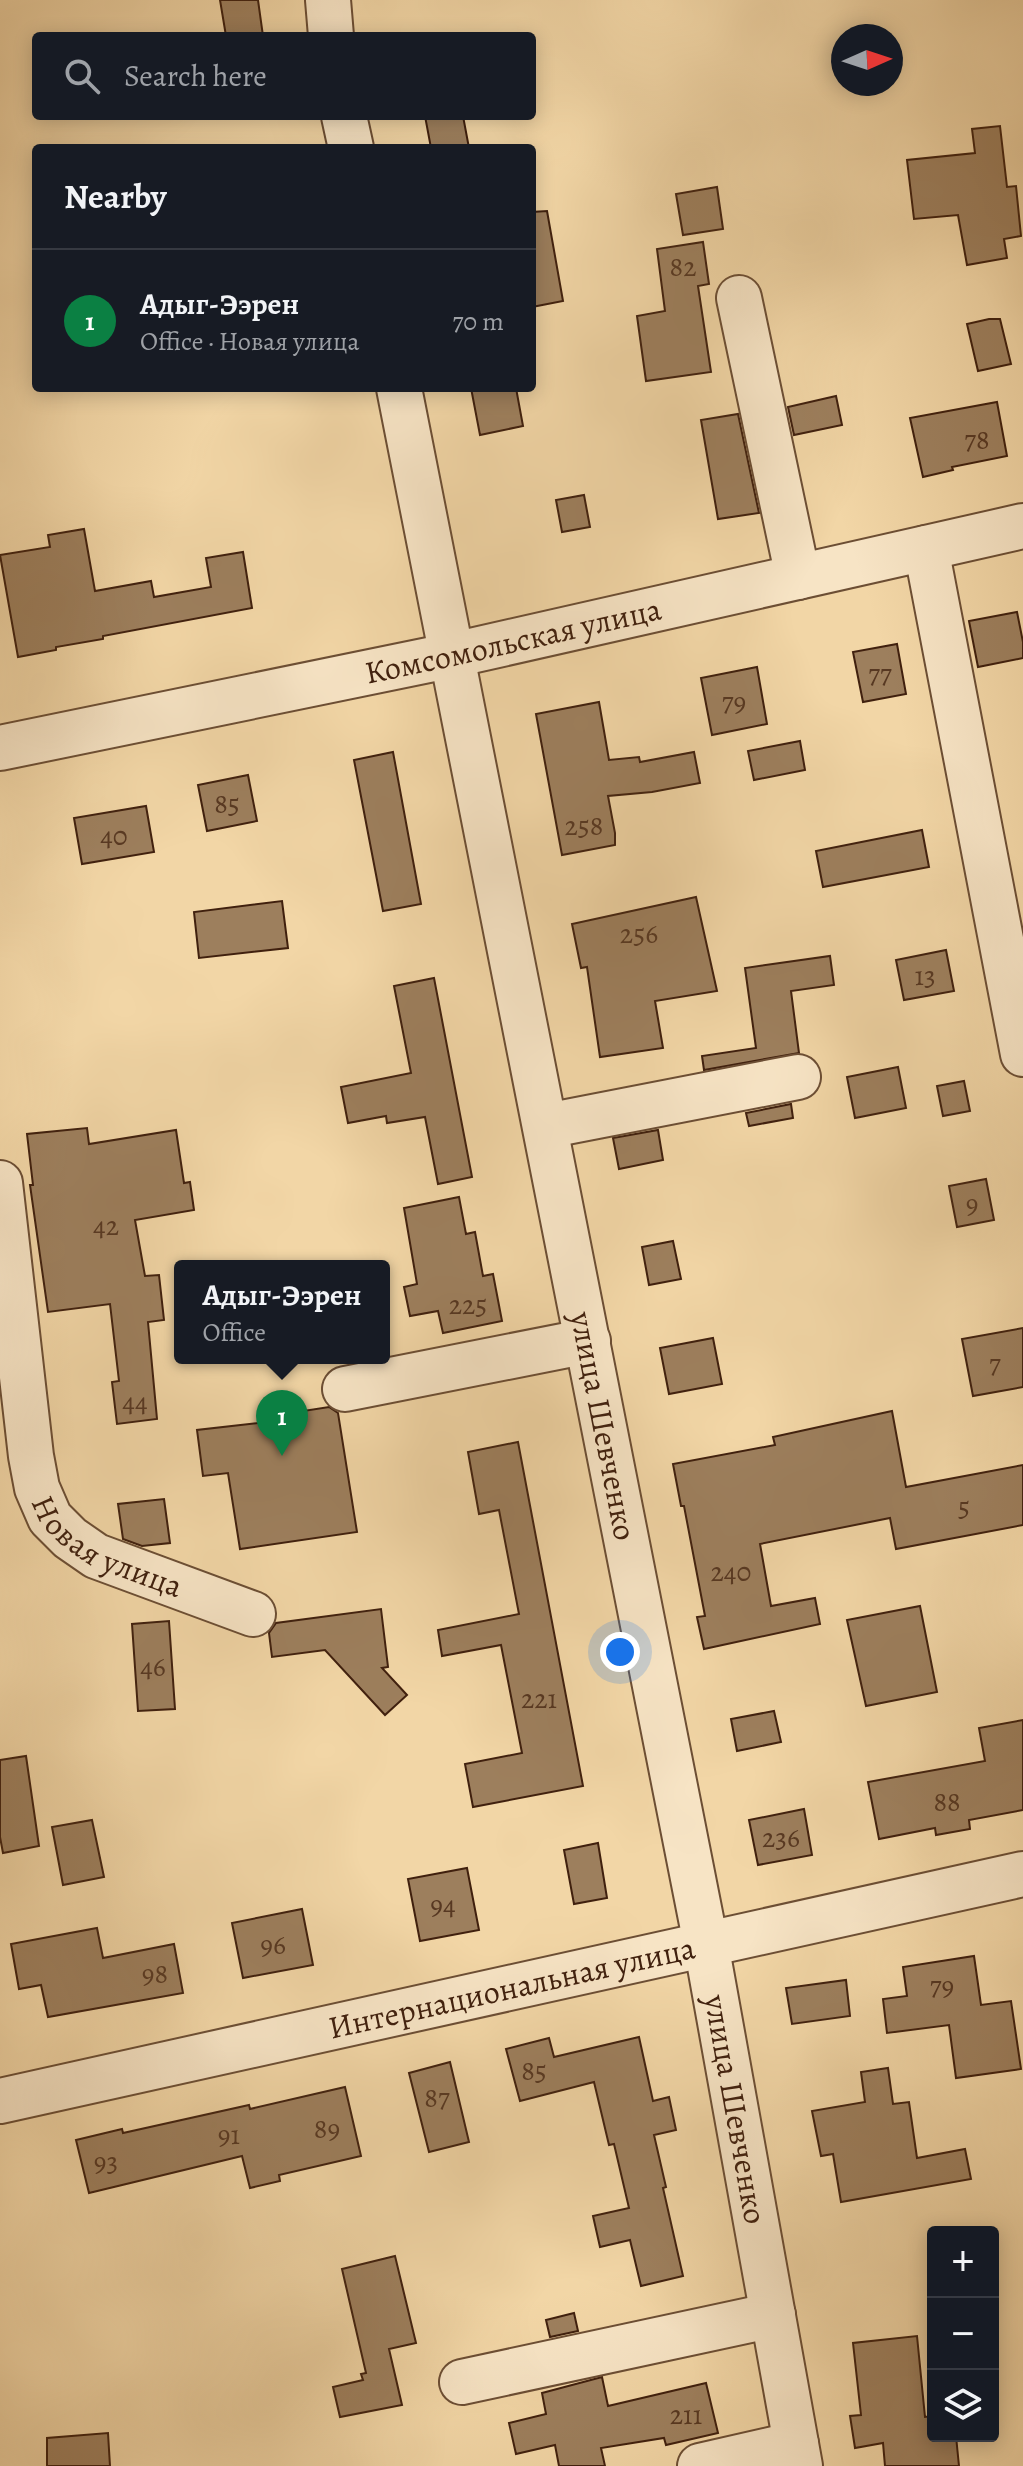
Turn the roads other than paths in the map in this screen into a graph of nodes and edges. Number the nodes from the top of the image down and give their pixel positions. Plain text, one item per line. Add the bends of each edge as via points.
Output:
1 (328, 0) edge
2 (331, 32) edge
3 (345, 120) edge
4 (350, 144) edge
5 (739, 298) dead end
6 (400, 392) edge
7 (1023, 526) edge
8 (926, 548) junction
9 (798, 577) junction
10 (453, 655) junction
11 (0, 748) edge
12 (1023, 1054) edge
13 (798, 1077) dead end
14 (546, 1126) junction
15 (0, 1183) edge
16 (588, 1341) junction
17 (345, 1389) dead end
18 (253, 1614) dead end
19 (1023, 1874) edge
20 (706, 1944) junction
21 (0, 2101) edge
22 (773, 2315) junction
23 (462, 2382) dead end
24 (798, 2455) edge
25 (700, 2466) edge

1 - 2 street
3 - 4 street
5 - 9 street
6 - 10 street, улица Шевченко
7 - 8 street, Комсомольская улица
8 - 9 street, Комсомольская улица
8 - 12 street
9 - 10 street, Комсомольская улица
10 - 11 street, Комсомольская улица
10 - 14 street, улица Шевченко
13 - 14 street
14 - 16 street, улица Шевченко
15 - 18 street, Новая улица via 31,1456 50,1518 96,1556
16 - 17 street
16 - 20 street, улица Шевченко
19 - 20 street, Интернациональная улица
20 - 21 street, Интернациональная улица
20 - 22 street, улица Шевченко
22 - 23 street
22 - 24 street, улица Шевченко
24 - 25 street

